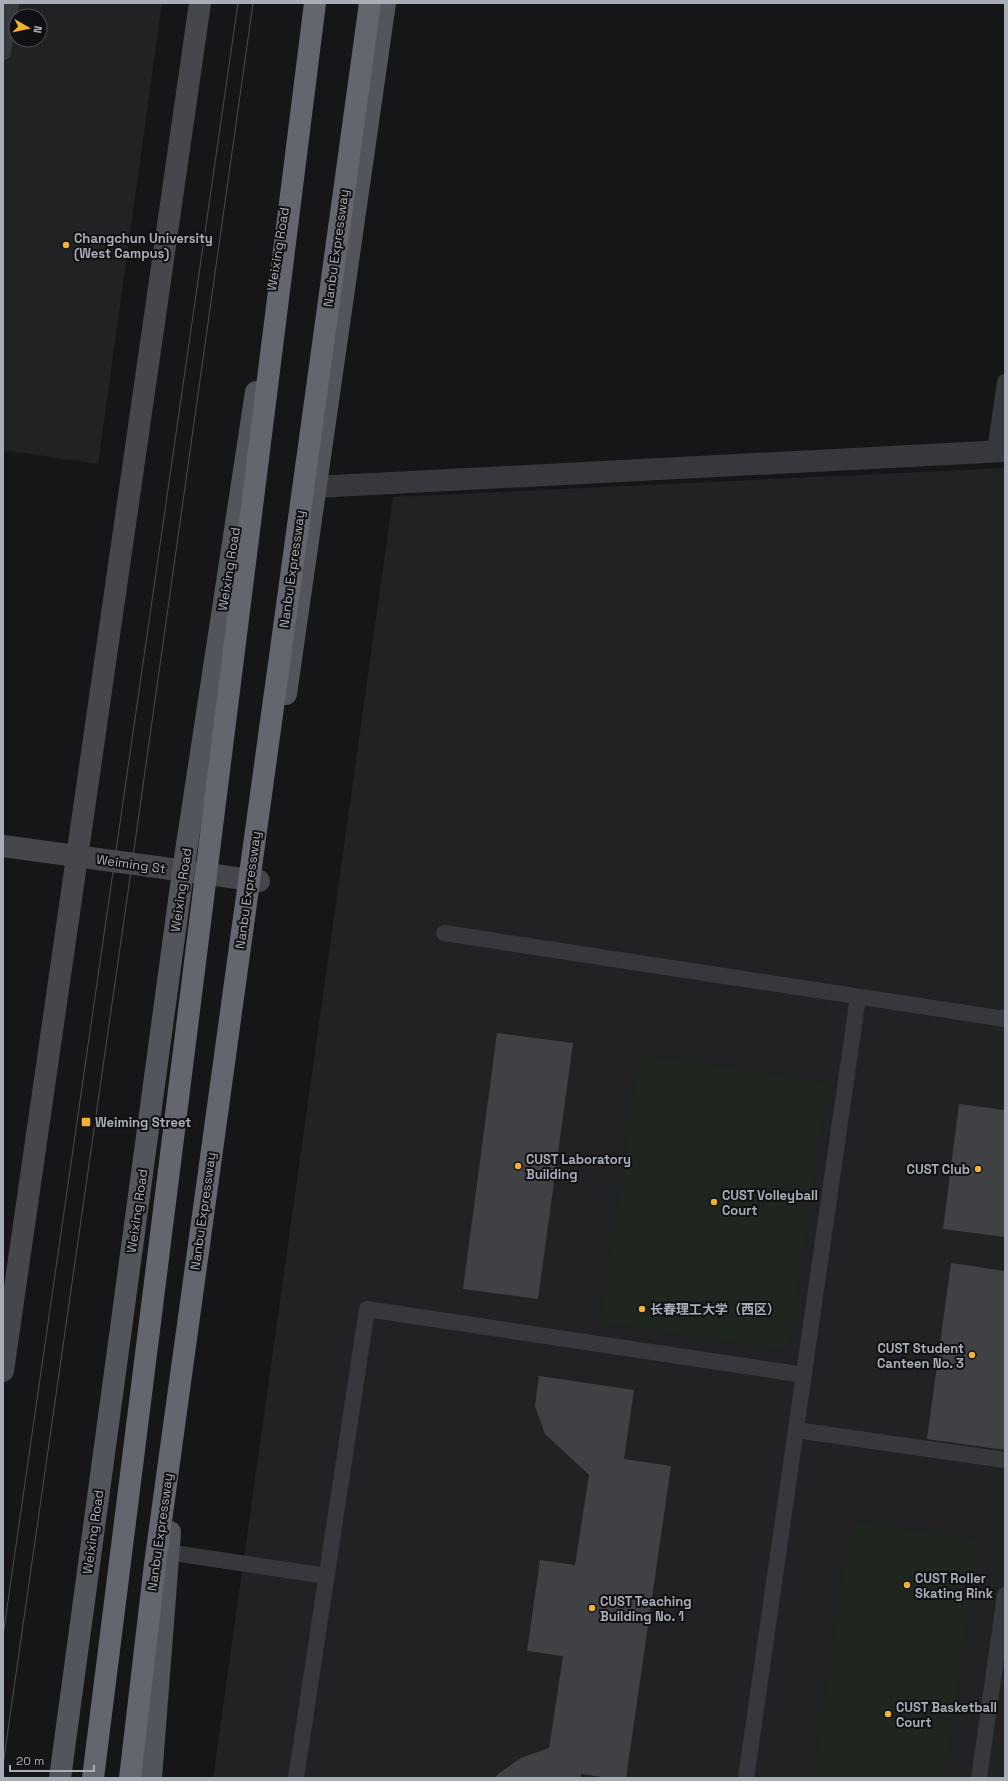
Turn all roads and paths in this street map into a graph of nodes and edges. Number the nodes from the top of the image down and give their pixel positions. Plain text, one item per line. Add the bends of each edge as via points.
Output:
1 (11, 3) edge
2 (200, 3) edge
3 (315, 3) edge
4 (370, 3) edge
5 (385, 3) edge
6 (3, 52) edge
7 (1005, 382) edge
8 (1000, 451) edge
9 (315, 487) junction
10 (3, 846) edge
11 (76, 856) junction
12 (183, 871) junction
13 (259, 881) junction
14 (444, 933) dead end
15 (858, 997) junction
16 (1005, 1019) edge
17 (3, 1371) edge
18 (804, 1374) junction
19 (796, 1430) junction
20 (1005, 1460) edge
21 (167, 1552) junction
22 (327, 1576) junction
23 (1005, 1596) edge
24 (60, 1778) edge
25 (93, 1778) edge
26 (130, 1778) edge
27 (151, 1778) edge
28 (296, 1778) edge
29 (746, 1778) edge
30 (979, 1778) edge

1 - 6 lane
2 - 11 main road
3 - 12 main road, Weixing Road
3 - 25 highway, bridge
4 - 26 highway, Nanbu Expressway, bridge via 158,1540
5 - 9 main road
7 - 8 lane
8 - 9 street
9 - 13 main road
10 - 11 main road, Weiming St
11 - 12 main road, Weiming St
11 - 17 main road
12 - 13 main road, Weiming St
12 - 24 main road, Weixing Road
13 - 21 main road
14 - 15 lane
15 - 16 lane
15 - 18 lane
18 - 19 lane
18 - 22 lane via 367,1309
19 - 20 lane
19 - 29 lane
21 - 22 lane
21 - 27 main road
22 - 28 lane
23 - 30 lane

